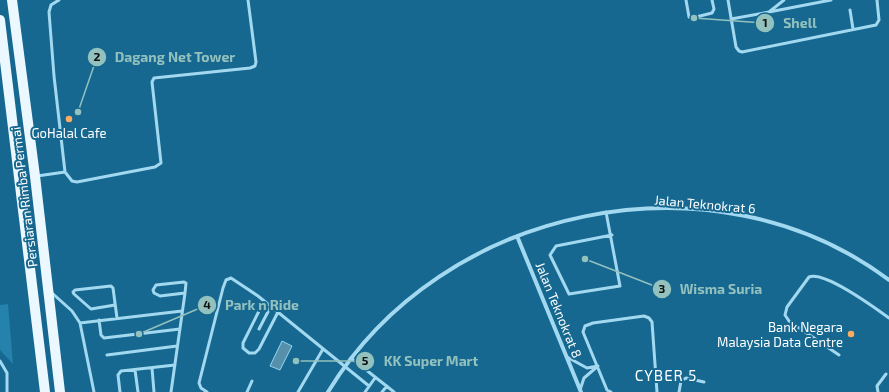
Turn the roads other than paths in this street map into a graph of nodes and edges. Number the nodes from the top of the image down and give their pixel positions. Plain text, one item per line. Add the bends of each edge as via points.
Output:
1 (12, 0) edge
2 (17, 0) edge
3 (59, 0) edge
4 (248, 0) edge
5 (686, 0) edge
6 (712, 0) edge
7 (729, 0) edge
8 (784, 0) edge
9 (831, 0) edge
10 (877, 0) edge
11 (850, 10) dead end
12 (769, 12) junction
13 (731, 19) junction
14 (0, 20) edge
15 (853, 29) junction
16 (0, 32) edge
17 (19, 52) junction
18 (5, 55) junction
19 (65, 171) junction
20 (35, 176) junction
21 (606, 212) junction
22 (612, 235) junction
23 (517, 236) junction
24 (889, 280) edge
25 (48, 289) junction
26 (185, 293) junction
27 (264, 301) junction
28 (115, 305) junction
29 (271, 306) junction
30 (36, 311) junction
31 (182, 311) junction
32 (278, 312) junction
33 (117, 318) junction
34 (889, 318) edge
35 (99, 320) junction
36 (80, 322) junction
37 (259, 329) dead end
38 (180, 330) junction
39 (177, 346) junction
40 (323, 349) junction
41 (106, 355) dead end
42 (838, 355) dead end
43 (567, 357) junction
44 (351, 358) junction
45 (0, 361) edge
46 (175, 365) junction
47 (598, 366) junction
48 (345, 367) junction
49 (152, 368) junction
50 (135, 370) junction
51 (886, 374) dead end
52 (376, 378) junction
53 (252, 381) dead end
54 (704, 382) dead end
55 (369, 386) junction
56 (387, 386) junction
57 (60, 389) edge
58 (581, 391) edge
59 (7, 392) edge
60 (38, 392) edge
61 (45, 392) edge
62 (94, 392) edge
63 (120, 392) edge
64 (138, 392) edge
65 (154, 392) edge
66 (171, 392) edge
67 (207, 392) edge
68 (247, 392) edge
69 (298, 392) edge
70 (328, 392) edge
71 (365, 392) edge
72 (382, 392) edge
73 (394, 392) edge
74 (611, 392) edge
75 (657, 392) edge
76 (679, 392) edge
77 (878, 392) edge

1 - 17 main road, Persiaran Rimba Permai
2 - 17 main road
3 - 19 lane via 51,5 49,12
4 - 19 lane via 256,62 254,67 156,77 152,80 162,160 160,165 77,182 72,181
5 - 6 lane via 689,17 692,18 712,13
7 - 13 lane
8 - 12 lane
9 - 12 lane
10 - 15 lane via 878,23
11 - 15 lane
12 - 13 lane
13 - 15 lane via 736,47 742,52
14 - 18 main road, Persiaran Rimba Permai
16 - 18 main road
17 - 20 main road, Persiaran Rimba Permai
18 - 30 main road, Persiaran Rimba Permai
19 - 20 lane
20 - 25 main road, Persiaran Rimba Permai
21 - 22 lane
21 - 23 street, Jalan Teknokrat 6 via 571,218
21 - 24 street, Jalan Teknokrat 6 via 682,209 751,216 817,239 852,256
22 - 22 lane via 620,286 569,294 550,255 556,246
23 - 43 street, Jalan Teknokrat 8
23 - 44 street, Jalan Teknokrat 6 via 484,250 445,272 420,290 380,325
25 - 36 lane
25 - 57 main road, Persiaran Rimba Permai
26 - 26 lane via 184,282 156,285 153,290 160,296
26 - 31 lane
27 - 29 lane
27 - 32 lane via 243,343 243,348 247,352 255,353 260,350
27 - 67 lane via 236,280 226,280 199,383
28 - 28 lane via 111,286 74,292 91,309
28 - 33 lane
29 - 32 lane
29 - 37 lane
30 - 60 main road
30 - 61 main road, Persiaran Rimba Permai
31 - 33 lane
31 - 38 lane
32 - 40 lane
33 - 35 lane
34 - 42 lane via 821,276 809,277 786,307 785,315 789,321
35 - 36 lane
35 - 38 lane via 101,335 104,338
36 - 62 lane
38 - 39 lane
39 - 41 lane
39 - 46 lane
40 - 48 lane
40 - 69 lane
43 - 47 lane via 587,368
43 - 58 street, Jalan Teknokrat 8
44 - 48 street, Jalan Teknokrat 6
44 - 52 lane
45 - 59 lane via 7,373
46 - 49 lane
46 - 66 lane
47 - 58 lane via 584,378
47 - 74 lane via 607,390
47 - 75 lane via 584,332 585,326 644,316 649,318 652,322
48 - 55 lane
48 - 70 street, Jalan Teknokrat 6
49 - 50 lane
49 - 65 lane
50 - 63 lane via 118,373
50 - 64 lane
51 - 77 lane via 877,386
52 - 55 lane
52 - 56 lane
53 - 68 lane
54 - 76 lane via 686,378 681,381
55 - 71 lane
56 - 72 lane
56 - 73 lane

